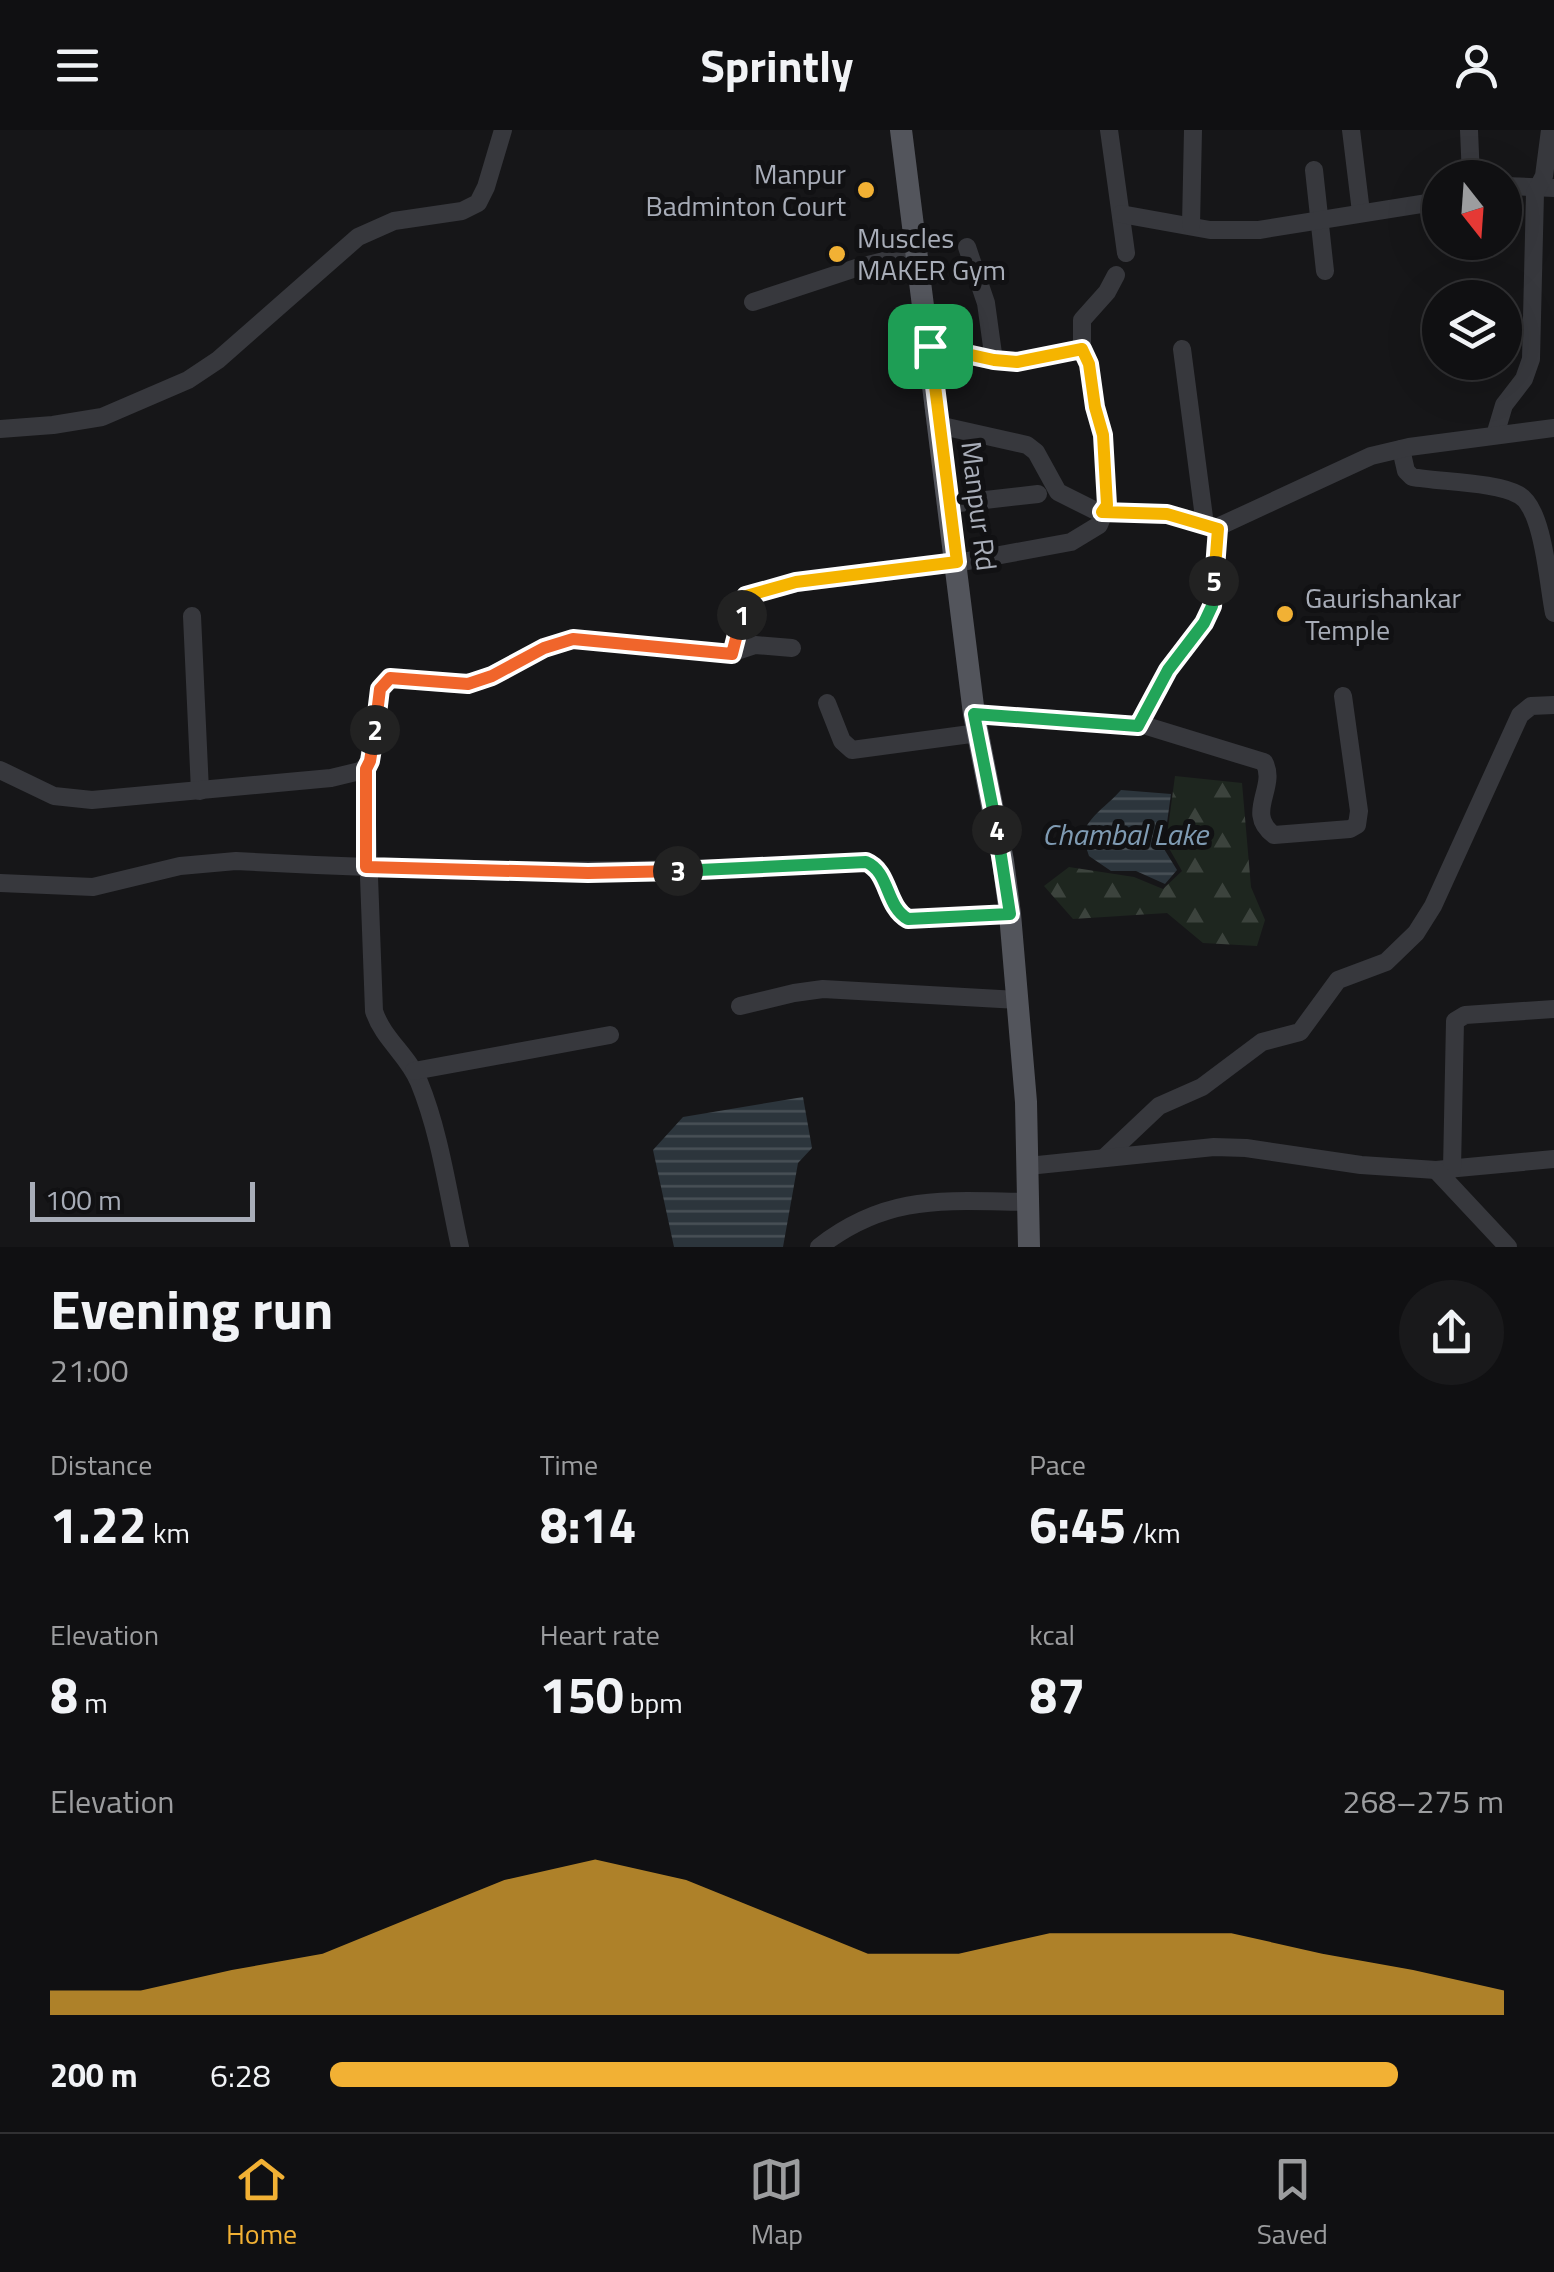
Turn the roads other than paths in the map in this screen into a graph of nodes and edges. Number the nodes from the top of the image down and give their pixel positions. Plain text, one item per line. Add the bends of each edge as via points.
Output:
1 (503, 130) edge
2 (901, 130) edge
3 (1109, 130) edge
4 (1193, 130) edge
5 (1352, 130) edge
6 (1469, 130) edge
7 (1550, 130) edge
8 (1471, 160) edge
9 (1314, 170) dead end
10 (1546, 187) edge
11 (1422, 203) edge
12 (1360, 212) junction
13 (1121, 214) junction
14 (1318, 219) junction
15 (1191, 225) junction
16 (966, 247) dead end
17 (916, 253) junction
18 (1126, 253) dead end
19 (1325, 271) dead end
20 (1116, 275) dead end
21 (753, 302) dead end
22 (930, 346) junction
23 (1082, 349) junction
24 (1182, 349) dead end
25 (994, 360) junction
26 (938, 425) junction
27 (1554, 428) edge
28 (0, 429) edge
29 (1495, 434) junction
30 (1401, 449) junction
31 (1038, 494) dead end
32 (950, 504) junction
33 (1102, 512) junction
34 (1212, 527) junction
35 (1547, 535) edge
36 (957, 562) junction
37 (1554, 612) edge
38 (192, 616) dead end
39 (792, 648) dead end
40 (732, 654) junction
41 (1343, 696) dead end
42 (827, 702) dead end
43 (1554, 705) edge
44 (976, 724) junction
45 (1140, 724) junction
46 (366, 769) junction
47 (0, 770) edge
48 (200, 792) junction
49 (366, 867) junction
50 (0, 883) edge
51 (1010, 914) junction
52 (1018, 1000) junction
53 (740, 1006) dead end
54 (1554, 1009) edge
55 (610, 1034) dead end
56 (414, 1071) junction
57 (1104, 1158) junction
58 (1554, 1159) edge
59 (1028, 1166) junction
60 (1444, 1169) junction
61 (1028, 1202) junction
62 (460, 1247) edge
63 (819, 1247) edge
64 (1028, 1247) edge
65 (1508, 1247) edge

1 - 28 street via 478,203 372,230 188,380 102,417
2 - 17 main road, Manpur Rd
3 - 13 street
4 - 15 street
5 - 12 street
6 - 8 street
7 - 10 street
9 - 14 street
10 - 29 street via 1531,359
11 - 12 street
12 - 14 street
13 - 15 street
13 - 18 street
14 - 15 street via 1259,230
14 - 19 street
16 - 25 street via 986,303
17 - 21 street
17 - 22 main road, Manpur Rd
20 - 23 street via 1082,320
22 - 25 street
22 - 26 main road, Manpur Rd
23 - 25 street
23 - 33 street via 1103,435
24 - 34 street
26 - 32 main road, Manpur Rd
26 - 33 street via 1027,445 1058,492
27 - 29 street
29 - 30 street
30 - 34 street
30 - 35 street via 1412,477 1518,494
31 - 32 street
32 - 36 main road, Manpur Rd
33 - 34 street via 1167,514
33 - 36 street via 1099,525 1071,542
34 - 45 street via 1214,597 1208,614
35 - 37 street
36 - 40 street via 796,582 746,596
36 - 44 main road, Manpur Rd
38 - 48 street
39 - 40 street via 755,645
40 - 46 street via 573,639 468,684 390,678 380,689
41 - 45 street via 1359,811 1350,829 1274,835 1260,814 1269,776 1264,762
42 - 44 street via 852,750
43 - 57 street via 1531,706 1520,715 1416,933 1380,965 1338,980 1300,1032 1262,1042 1202,1088 1159,1106
44 - 45 street
44 - 51 main road, Manpur Rd
46 - 48 street
46 - 49 street
47 - 48 street via 71,799
49 - 50 street via 209,862 94,886
49 - 51 street via 588,873 866,862 877,868 908,919
49 - 56 street via 374,1012
51 - 52 main road, Manpur Rd
52 - 53 street via 823,990
52 - 59 main road, Manpur Rd
54 - 60 street via 1455,1021
55 - 56 street
56 - 62 street
57 - 59 street
57 - 60 street via 1230,1148
58 - 60 street
59 - 61 main road, Manpur Rd
60 - 65 street
61 - 63 street via 886,1209 856,1220
61 - 64 main road, Manpur Rd

